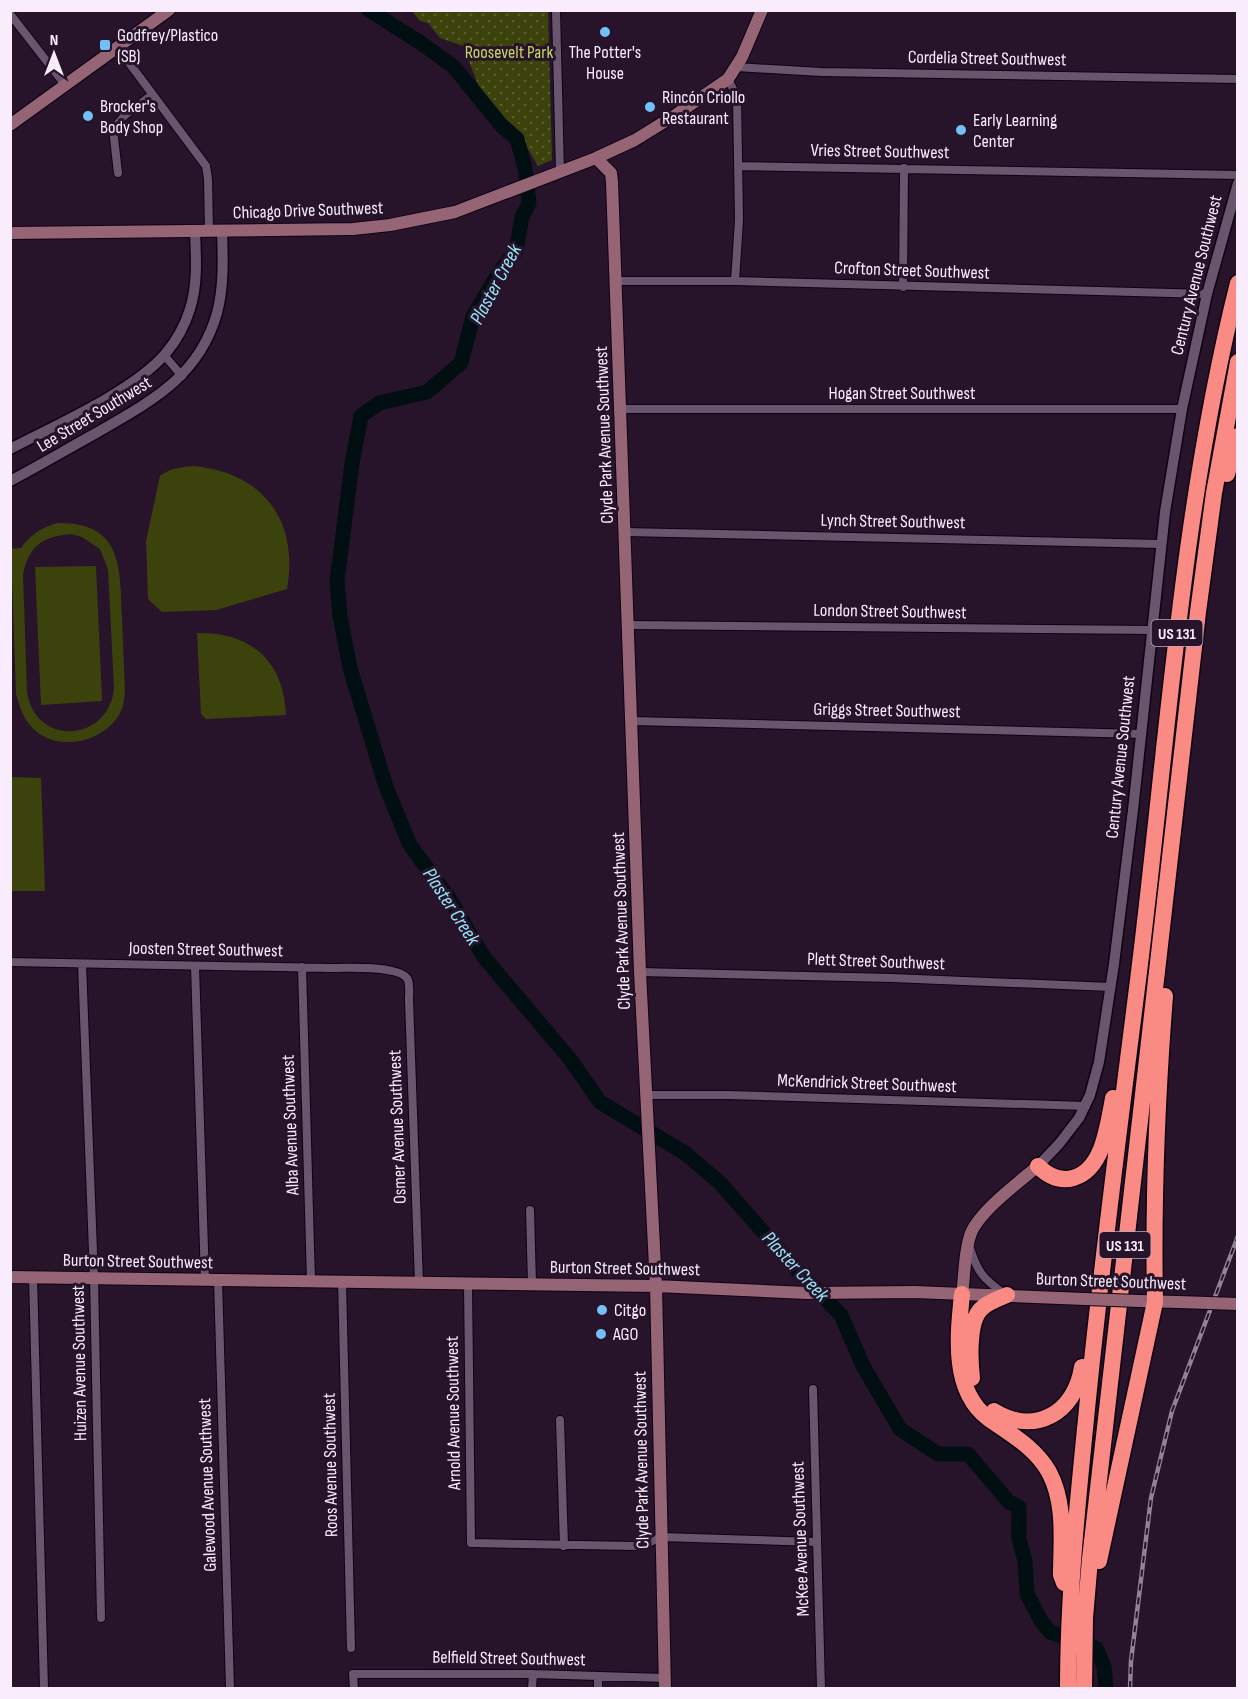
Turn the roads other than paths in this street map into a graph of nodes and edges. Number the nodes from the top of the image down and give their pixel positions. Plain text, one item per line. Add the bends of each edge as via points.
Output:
1 (170, 10) edge
2 (556, 10) edge
3 (762, 10) edge
4 (10, 14) edge
5 (118, 48) junction
6 (736, 67) junction
7 (728, 79) junction
8 (1238, 79) edge
9 (66, 86) junction
10 (152, 95) junction
11 (10, 125) edge
12 (596, 158) junction
13 (739, 166) junction
14 (904, 168) junction
15 (118, 172) dead end
16 (560, 172) junction
17 (1238, 175) edge
18 (1238, 183) edge
19 (195, 231) junction
20 (215, 231) junction
21 (10, 233) edge
22 (616, 281) junction
23 (735, 281) junction
24 (1238, 283) edge
25 (903, 286) junction
26 (1207, 294) junction
27 (164, 355) junction
28 (1238, 362) edge
29 (182, 376) junction
30 (621, 409) junction
31 (1182, 409) junction
32 (1238, 436) edge
33 (10, 449) edge
34 (10, 481) edge
35 (625, 532) junction
36 (1161, 544) junction
37 (1207, 547) junction
38 (629, 625) junction
39 (1152, 630) junction
40 (633, 721) junction
41 (1141, 734) junction
42 (1168, 876) junction
43 (10, 963) edge
44 (82, 964) junction
45 (195, 966) junction
46 (302, 967) junction
47 (640, 972) junction
48 (401, 973) joint
49 (1111, 987) junction
50 (1134, 1010) junction
51 (647, 1101) junction
52 (1086, 1106) junction
53 (1038, 1166) junction
54 (530, 1210) dead end
55 (968, 1243) junction
56 (10, 1277) edge
57 (33, 1277) junction
58 (94, 1278) junction
59 (212, 1280) junction
60 (311, 1281) junction
61 (342, 1282) junction
62 (419, 1283) junction
63 (468, 1284) junction
64 (532, 1284) junction
65 (656, 1286) junction
66 (962, 1294) junction
67 (1007, 1295) junction
68 (1147, 1301) junction
69 (1238, 1304) edge
70 (1094, 1339) junction
71 (813, 1389) dead end
72 (560, 1420) dead end
73 (661, 1537) junction
74 (816, 1542) junction
75 (564, 1546) junction
76 (1070, 1605) junction
77 (1085, 1616) junction
78 (101, 1618) dead end
79 (351, 1648) dead end
80 (533, 1674) junction
81 (598, 1676) junction
82 (665, 1683) edge
83 (44, 1689) edge
84 (230, 1689) edge
85 (354, 1689) edge
86 (532, 1689) edge
87 (598, 1689) edge
88 (821, 1689) edge
89 (1068, 1689) edge
90 (1084, 1689) edge

1 - 5 main road
2 - 16 street
3 - 6 main road
4 - 9 street
5 - 9 main road
5 - 10 street
6 - 7 main road
6 - 8 street, Cordelia Street Southwest
7 - 12 main road, Chicago Drive Southwest via 664,123
7 - 13 street via 737,97
9 - 11 main road
10 - 15 street via 113,129
10 - 20 street via 206,166
12 - 16 main road, Chicago Drive Southwest
12 - 22 main road, Clyde Park Avenue Southwest via 610,173 612,182
13 - 14 street, Vries Street Southwest
13 - 23 street
14 - 17 street, Vries Street Southwest
14 - 25 street
16 - 20 main road, Chicago Drive Southwest via 455,212 390,225
18 - 26 street, Century Avenue Southwest
19 - 20 main road, Chicago Drive Southwest
19 - 21 main road, Chicago Drive Southwest
19 - 27 street, Lee Street Southwest via 190,307 178,336
20 - 29 street, Lee Street Southwest via 222,282 217,313 198,356
22 - 23 street, Crofton Street Southwest
22 - 30 main road, Clyde Park Avenue Southwest
23 - 25 street, Crofton Street Southwest
24 - 50 highway, US 131 via 1215,384 1193,513
25 - 26 street, Crofton Street Southwest
26 - 31 street, Century Avenue Southwest
27 - 29 street
27 - 33 street, Lee Street Southwest via 112,394
28 - 37 highway, US 131
29 - 34 street, Lee Street Southwest via 151,401
30 - 31 street, Hogan Street Southwest
30 - 35 main road, Clyde Park Avenue Southwest
31 - 36 street, Century Avenue Southwest
32 - 37 highway
35 - 36 street, Lynch Street Southwest
35 - 38 main road, Clyde Park Avenue Southwest
36 - 39 street, Century Avenue Southwest
37 - 42 highway, US 131
38 - 39 street, London Street Southwest
38 - 40 main road, Clyde Park Avenue Southwest
39 - 41 street, Century Avenue Southwest
40 - 41 street, Griggs Street Southwest
40 - 47 main road, Clyde Park Avenue Southwest
41 - 49 street, Century Avenue Southwest
42 - 68 highway via 1153,1266
42 - 77 highway, US 131
43 - 44 street, Joosten Street Southwest
44 - 45 street, Joosten Street Southwest
44 - 58 street, Huizen Avenue Southwest
45 - 46 street, Joosten Street Southwest
45 - 59 street, Galewood Avenue Southwest
46 - 48 street, Joosten Street Southwest
46 - 60 street, Alba Avenue Southwest
47 - 49 street, Plett Street Southwest
47 - 51 main road, Clyde Park Avenue Southwest
48 - 62 street, Osmer Avenue Southwest via 408,979
49 - 52 street, Century Avenue Southwest via 1099,1062
50 - 53 highway via 1097,1158 1081,1175 1065,1180 1048,1176
50 - 70 highway, US 131
51 - 52 street, McKendrick Street Southwest via 728,1095
51 - 65 main road, Clyde Park Avenue Southwest
52 - 53 street, Century Avenue Southwest
53 - 55 main road, Century Avenue Southwest via 979,1221
54 - 64 street
55 - 66 main road, Century Avenue Southwest
55 - 67 street via 980,1274
56 - 57 main road, Burton Street Southwest
57 - 58 main road, Burton Street Southwest
57 - 83 street
58 - 59 main road, Burton Street Southwest
58 - 78 street, Huizen Avenue Southwest
59 - 60 main road, Burton Street Southwest
59 - 84 street, Galewood Avenue Southwest
60 - 61 main road, Burton Street Southwest
61 - 62 main road, Burton Street Southwest
61 - 79 street, Roos Avenue Southwest
62 - 63 main road, Burton Street Southwest
63 - 64 main road, Burton Street Southwest
63 - 75 street, Arnold Avenue Southwest via 471,1543
64 - 65 main road, Burton Street Southwest
65 - 66 main road, Burton Street Southwest via 807,1293
65 - 73 main road, Clyde Park Avenue Southwest
66 - 67 main road, Burton Street Southwest
66 - 76 highway via 959,1349 964,1384 977,1408 1034,1452 1050,1474 1062,1515 1061,1575
67 - 68 main road, Burton Street Southwest, bridge
67 - 70 highway via 985,1306 975,1318 971,1358 976,1391 989,1408 1002,1416 1032,1421 1062,1409 1075,1391 1084,1355
68 - 69 main road, Burton Street Southwest, bridge
68 - 77 highway via 1124,1451
70 - 76 highway, US 131
71 - 74 street, McKee Avenue Southwest
72 - 75 street
73 - 74 street
73 - 75 street via 635,1546
73 - 82 main road, Clyde Park Avenue Southwest
74 - 88 street, McKee Avenue Southwest
76 - 89 highway, US 131
77 - 90 highway, US 131
80 - 81 street, Belfield Street Southwest
80 - 85 street, Belfield Street Southwest via 353,1674
80 - 86 street
81 - 82 street, Belfield Street Southwest
81 - 87 street

